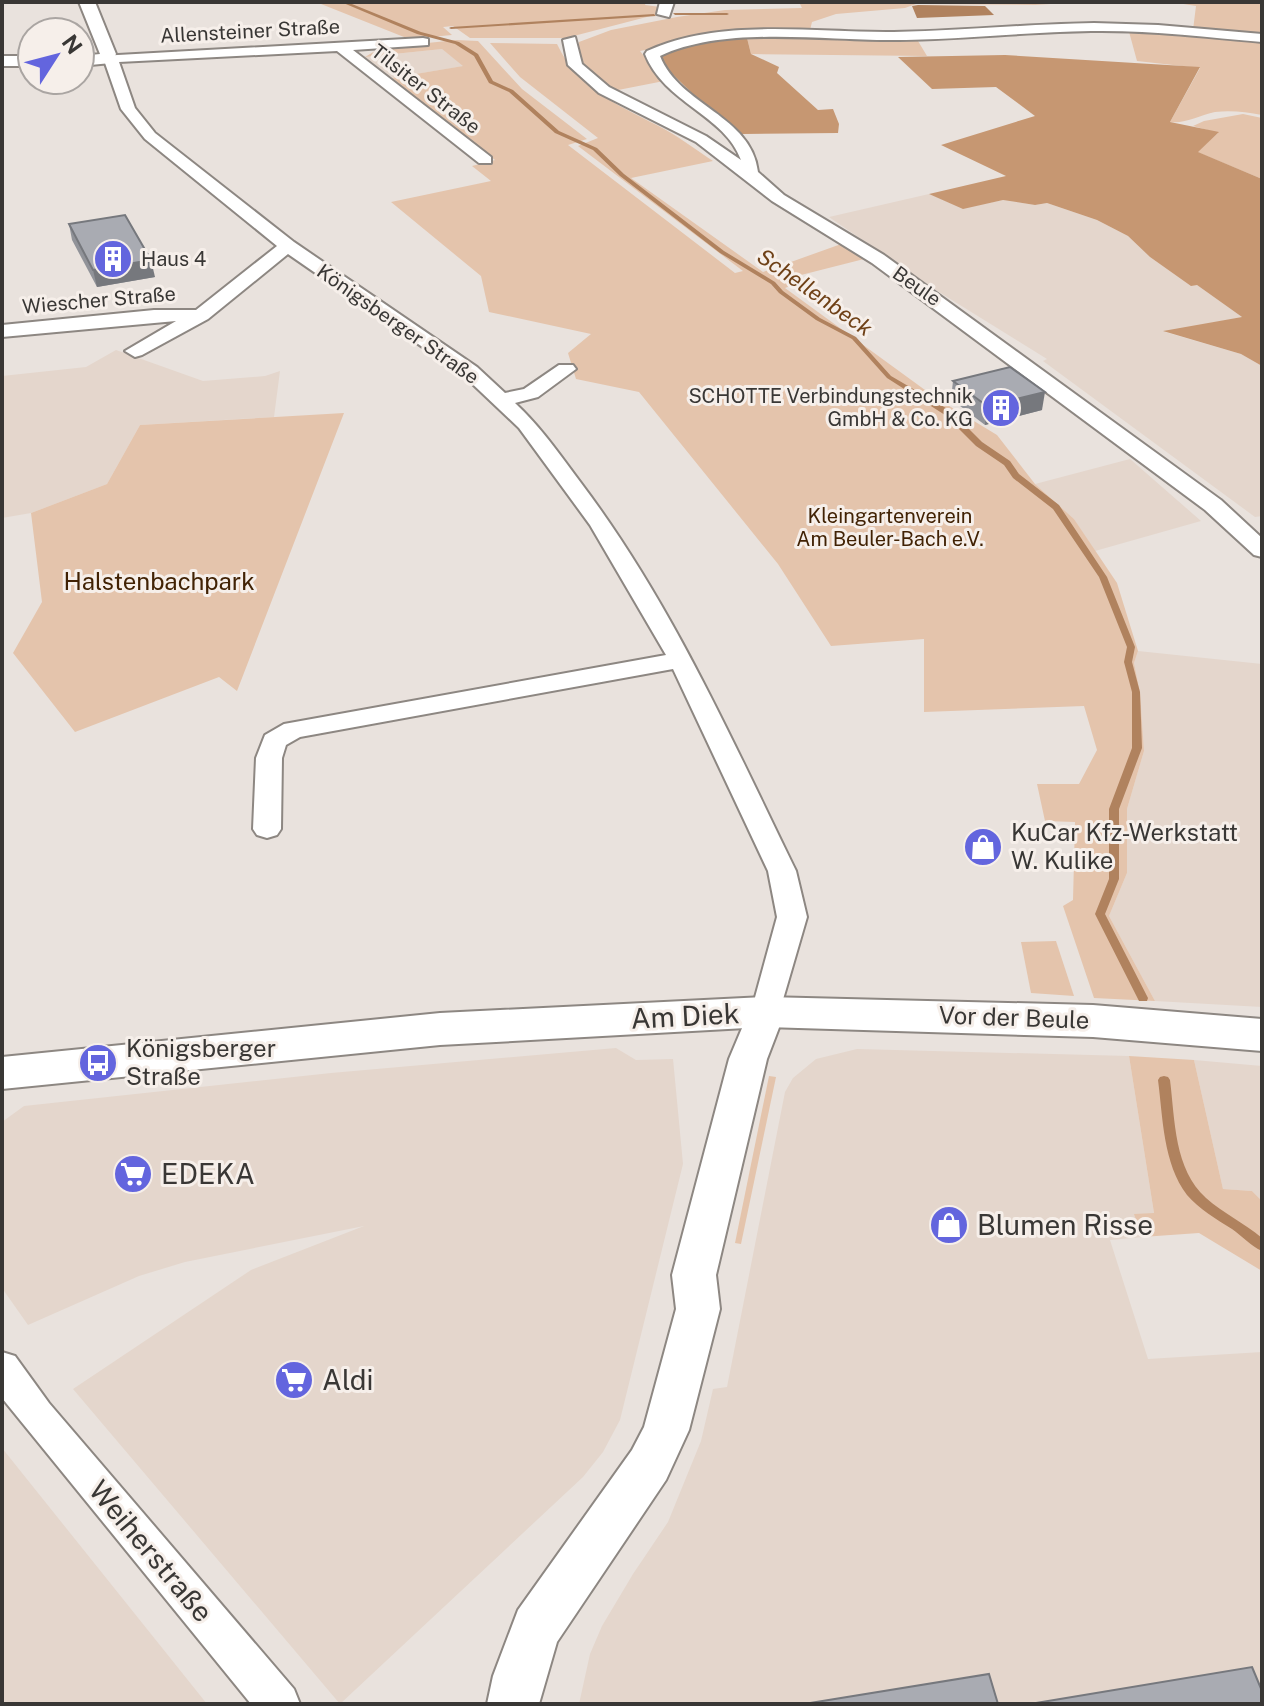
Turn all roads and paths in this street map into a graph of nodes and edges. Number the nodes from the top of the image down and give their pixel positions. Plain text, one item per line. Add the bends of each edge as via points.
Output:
1 (87, 2) edge
2 (1262, 38) edge
3 (570, 40) dead end
4 (423, 42) dead end
5 (343, 49) junction
6 (96, 60) edge
7 (108, 60) junction
8 (485, 160) dead end
9 (750, 174) junction
10 (288, 246) junction
11 (201, 315) junction
12 (2, 331) edge
13 (135, 351) dead end
14 (566, 369) dead end
15 (503, 400) junction
16 (1262, 550) edge
17 (681, 660) junction
18 (267, 829) dead end
19 (766, 1012) junction
20 (1262, 1035) edge
21 (2, 1073) edge
22 (13, 1383) edge
23 (279, 1704) edge
24 (513, 1704) edge

1 - 7 street
2 - 9 street via 1127,27 761,36 707,39 652,54 669,81 736,137 752,165
3 - 9 street, Beule via 575,65 586,76 701,139
4 - 5 street, Allensteiner Straße
5 - 7 street, Allensteiner Straße
5 - 8 street, Tilsiter Straße
6 - 7 street, Allensteiner Straße
7 - 10 street, Königsberger Straße via 128,109 150,136
9 - 16 street, Beule via 1053,385 1213,505
10 - 11 street
10 - 15 street, Königsberger Straße via 442,350
11 - 12 street, Wiescher Straße
11 - 13 street
14 - 15 street via 531,393
15 - 17 street, Königsberger Straße via 600,523
17 - 18 street via 293,730 274,741 269,758
17 - 19 street, Königsberger Straße via 790,895 792,917
19 - 20 main road, Vor der Beule via 1093,1021
19 - 21 main road, Am Diek via 440,1029
19 - 24 street, Am Diek via 748,1059 694,1275 698,1309 666,1430 649,1465 536,1628
22 - 23 street, Weiherstraße

